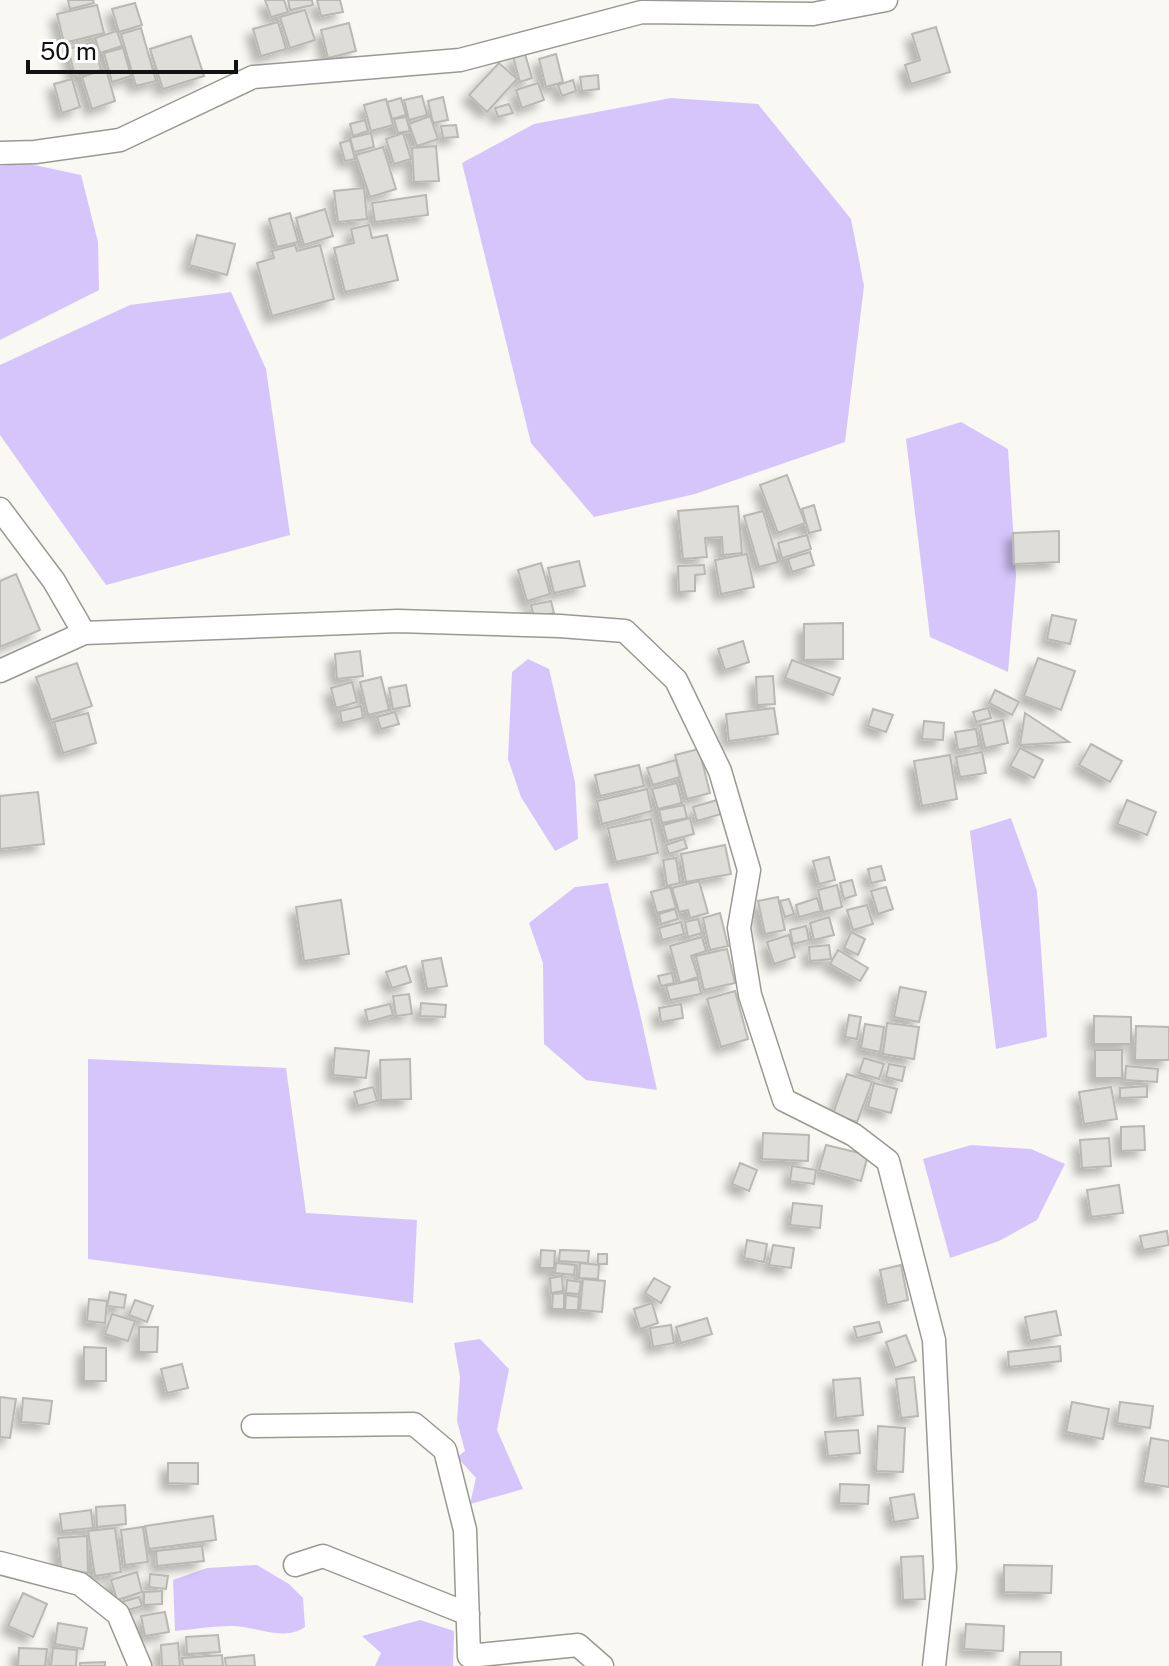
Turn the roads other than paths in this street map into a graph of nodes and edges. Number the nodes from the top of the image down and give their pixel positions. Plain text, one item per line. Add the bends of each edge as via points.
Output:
1 (886, 0) edge
2 (0, 153) edge
3 (0, 509) edge
4 (84, 633) junction
5 (0, 671) edge
6 (253, 1426) dead end
7 (0, 1563) edge
8 (295, 1565) dead end
9 (468, 1614) junction
10 (140, 1666) edge
11 (602, 1666) edge
12 (934, 1666) edge

1 - 2 street via 813,14 642,12 460,60 253,77 120,140
3 - 4 street via 54,581
4 - 5 street
4 - 12 street via 398,621 625,631 676,680 720,771 749,870 739,928 750,995 784,1100 854,1135 888,1161 892,1176 934,1340 945,1568
6 - 9 street via 414,1424 445,1450 465,1530
7 - 10 street via 80,1584 118,1614
8 - 9 street via 323,1556
9 - 11 street via 469,1656 578,1645

